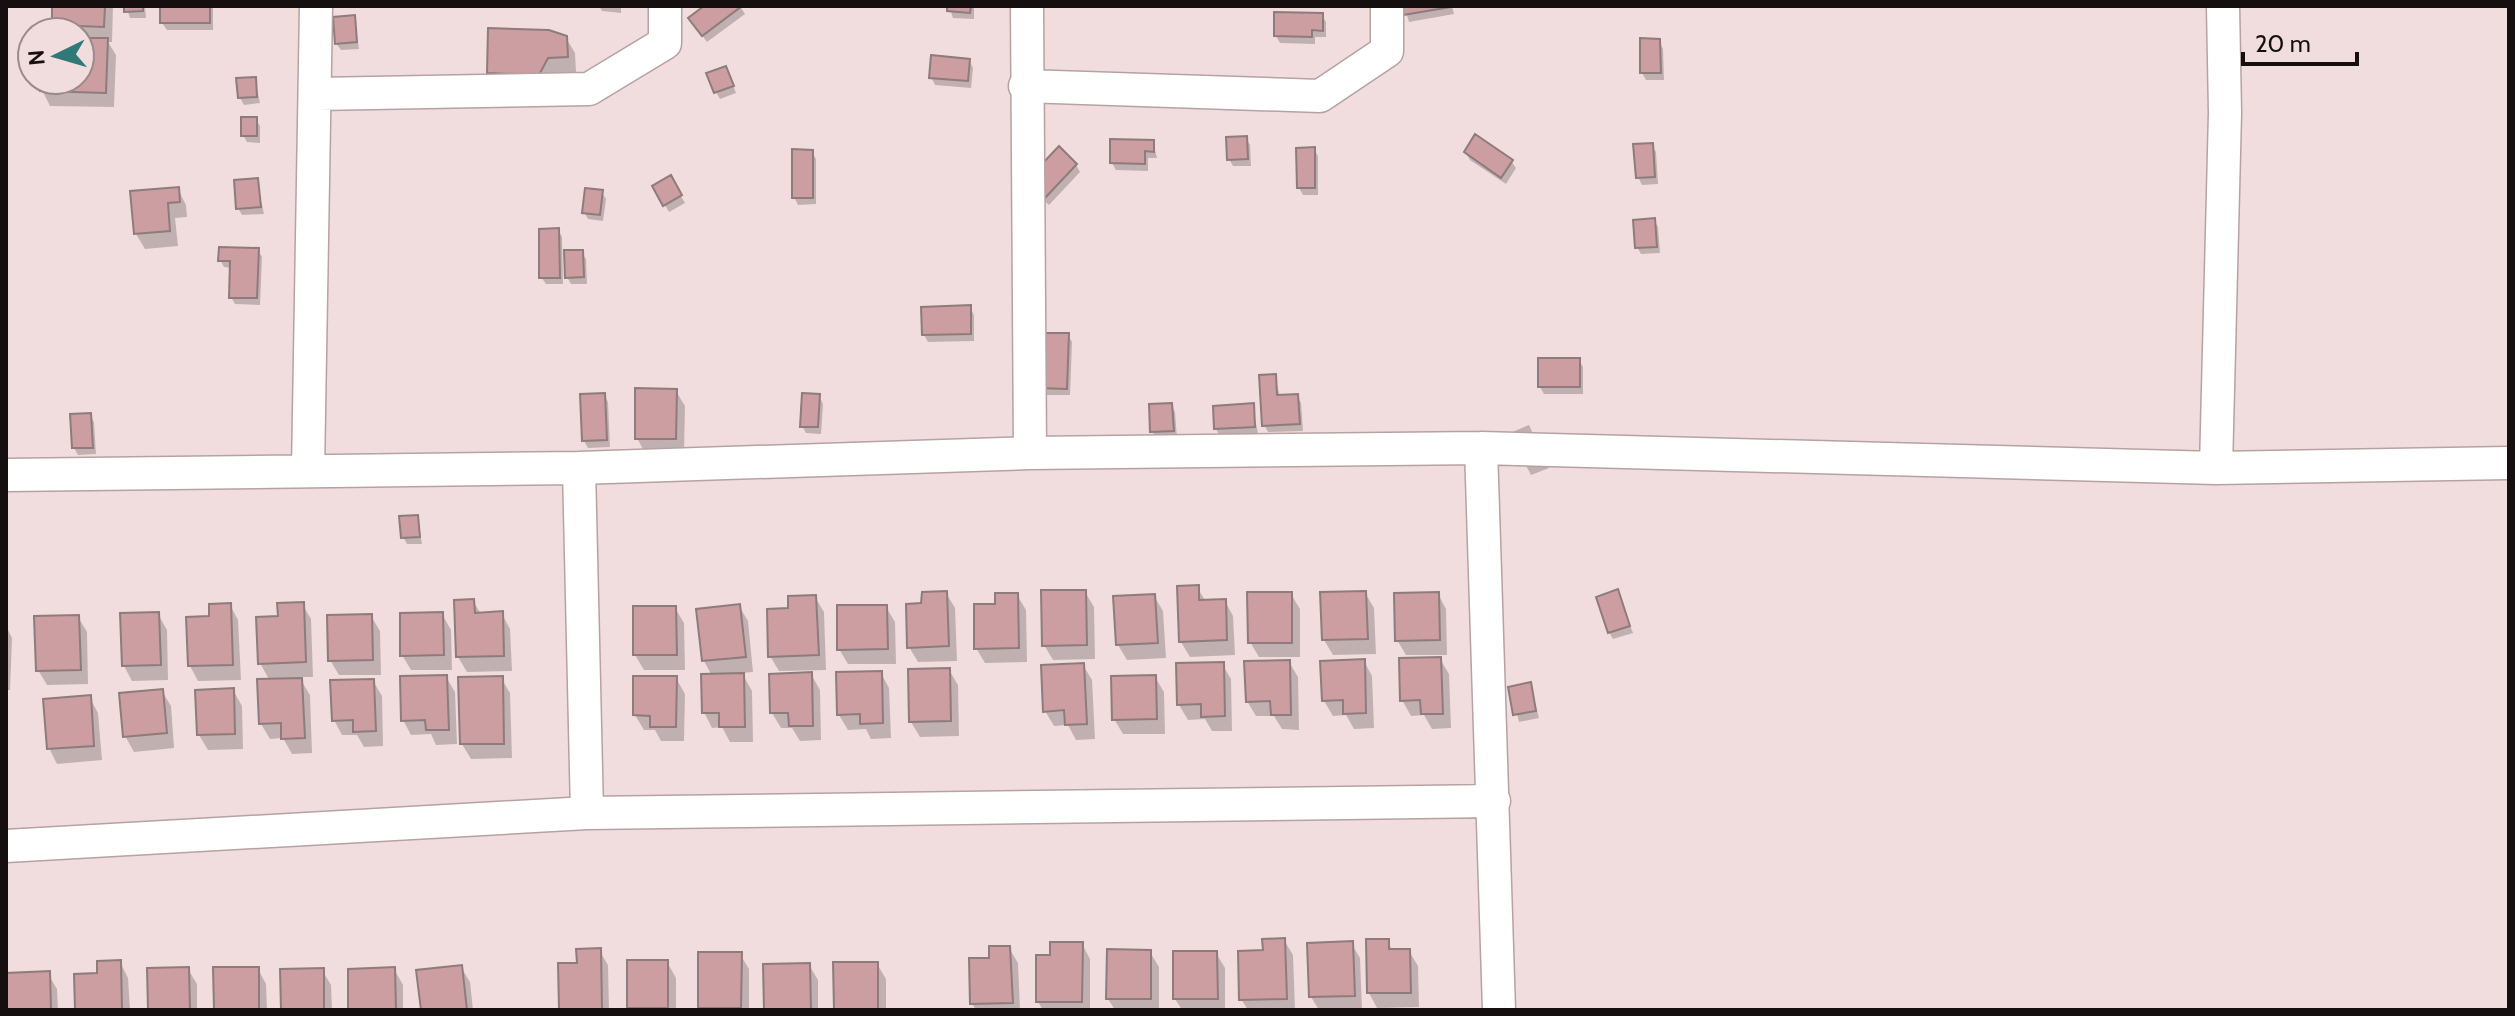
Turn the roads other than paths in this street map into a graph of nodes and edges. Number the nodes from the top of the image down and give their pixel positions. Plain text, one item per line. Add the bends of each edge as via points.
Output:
1 (316, 6) edge
2 (665, 6) edge
3 (1027, 6) edge
4 (1387, 6) edge
5 (2223, 6) edge
6 (1025, 86) junction
7 (317, 94) junction
8 (1481, 448) junction
9 (1030, 453) junction
10 (2509, 463) edge
11 (579, 468) junction
12 (2216, 468) junction
13 (308, 471) junction
14 (6, 475) edge
15 (1494, 801) junction
16 (587, 813) junction
17 (6, 846) edge
18 (1499, 1010) edge

1 - 7 street
2 - 7 street via 665,43 589,89
3 - 6 street
4 - 6 street via 1387,51 1320,96
5 - 12 street
6 - 9 street
7 - 13 street
8 - 9 street
8 - 12 street
8 - 15 street
9 - 11 street
10 - 12 street
11 - 13 street
11 - 16 street
13 - 14 street
15 - 16 street
15 - 18 street
16 - 17 street

